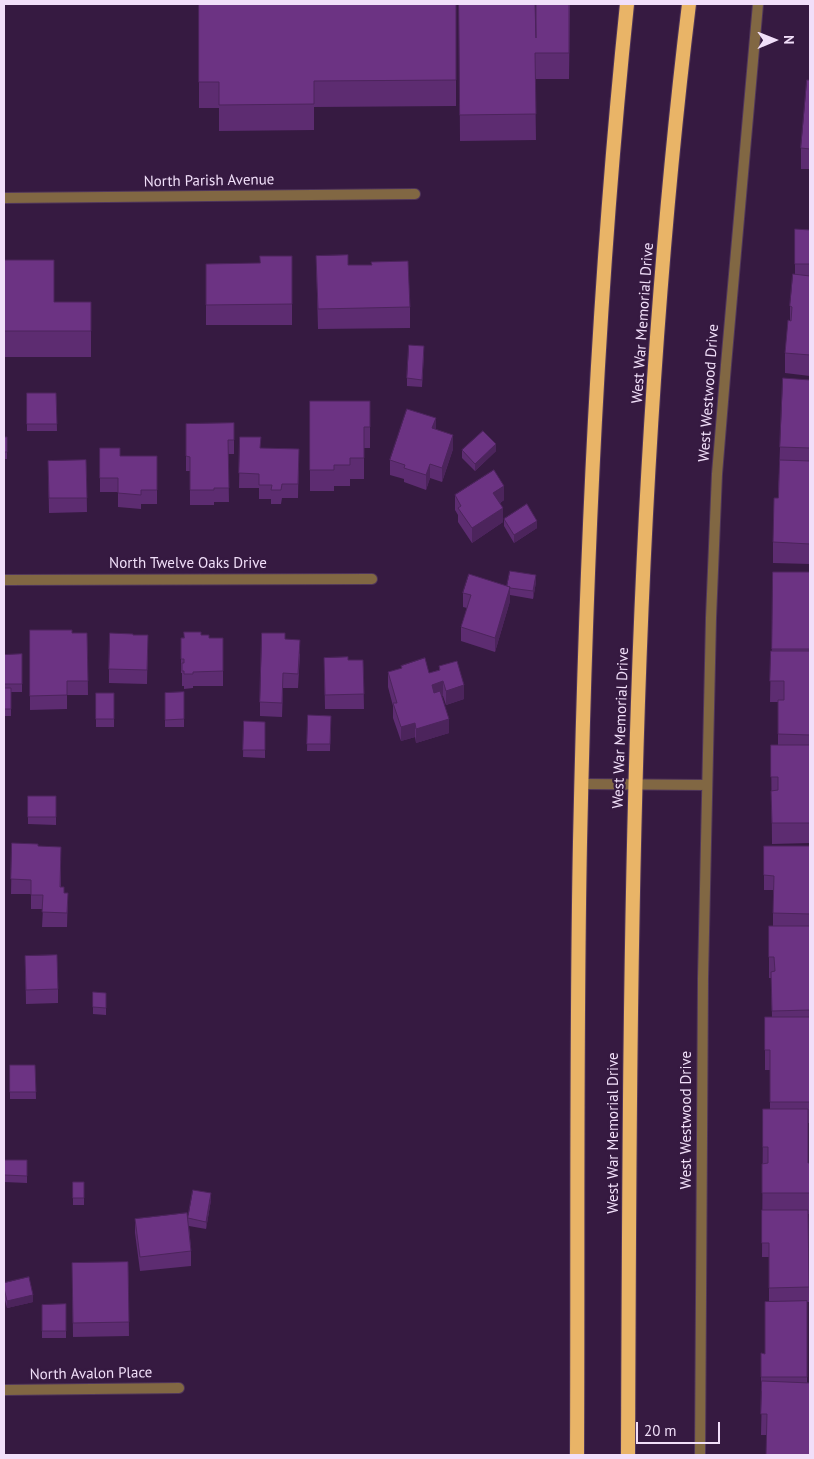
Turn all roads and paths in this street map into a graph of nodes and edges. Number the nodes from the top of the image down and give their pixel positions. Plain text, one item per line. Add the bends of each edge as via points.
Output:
1 (627, 4) edge
2 (688, 4) edge
3 (758, 4) edge
4 (415, 194) dead end
5 (4, 198) edge
6 (372, 579) dead end
7 (4, 580) edge
8 (581, 784) junction
9 (635, 785) junction
10 (707, 785) junction
11 (179, 1388) dead end
12 (4, 1390) edge
13 (577, 1455) edge
14 (628, 1455) edge
15 (700, 1455) edge

1 - 8 highway via 602,303
2 - 9 highway, West War Memorial Drive via 656,346 641,595
3 - 10 street, West Westwood Drive via 717,474
4 - 5 street, North Parish Avenue
6 - 7 street, North Twelve Oaks Drive
8 - 9 street
8 - 13 highway
9 - 10 street
9 - 14 highway, West War Memorial Drive
10 - 15 street, West Westwood Drive
11 - 12 street, North Avalon Place

